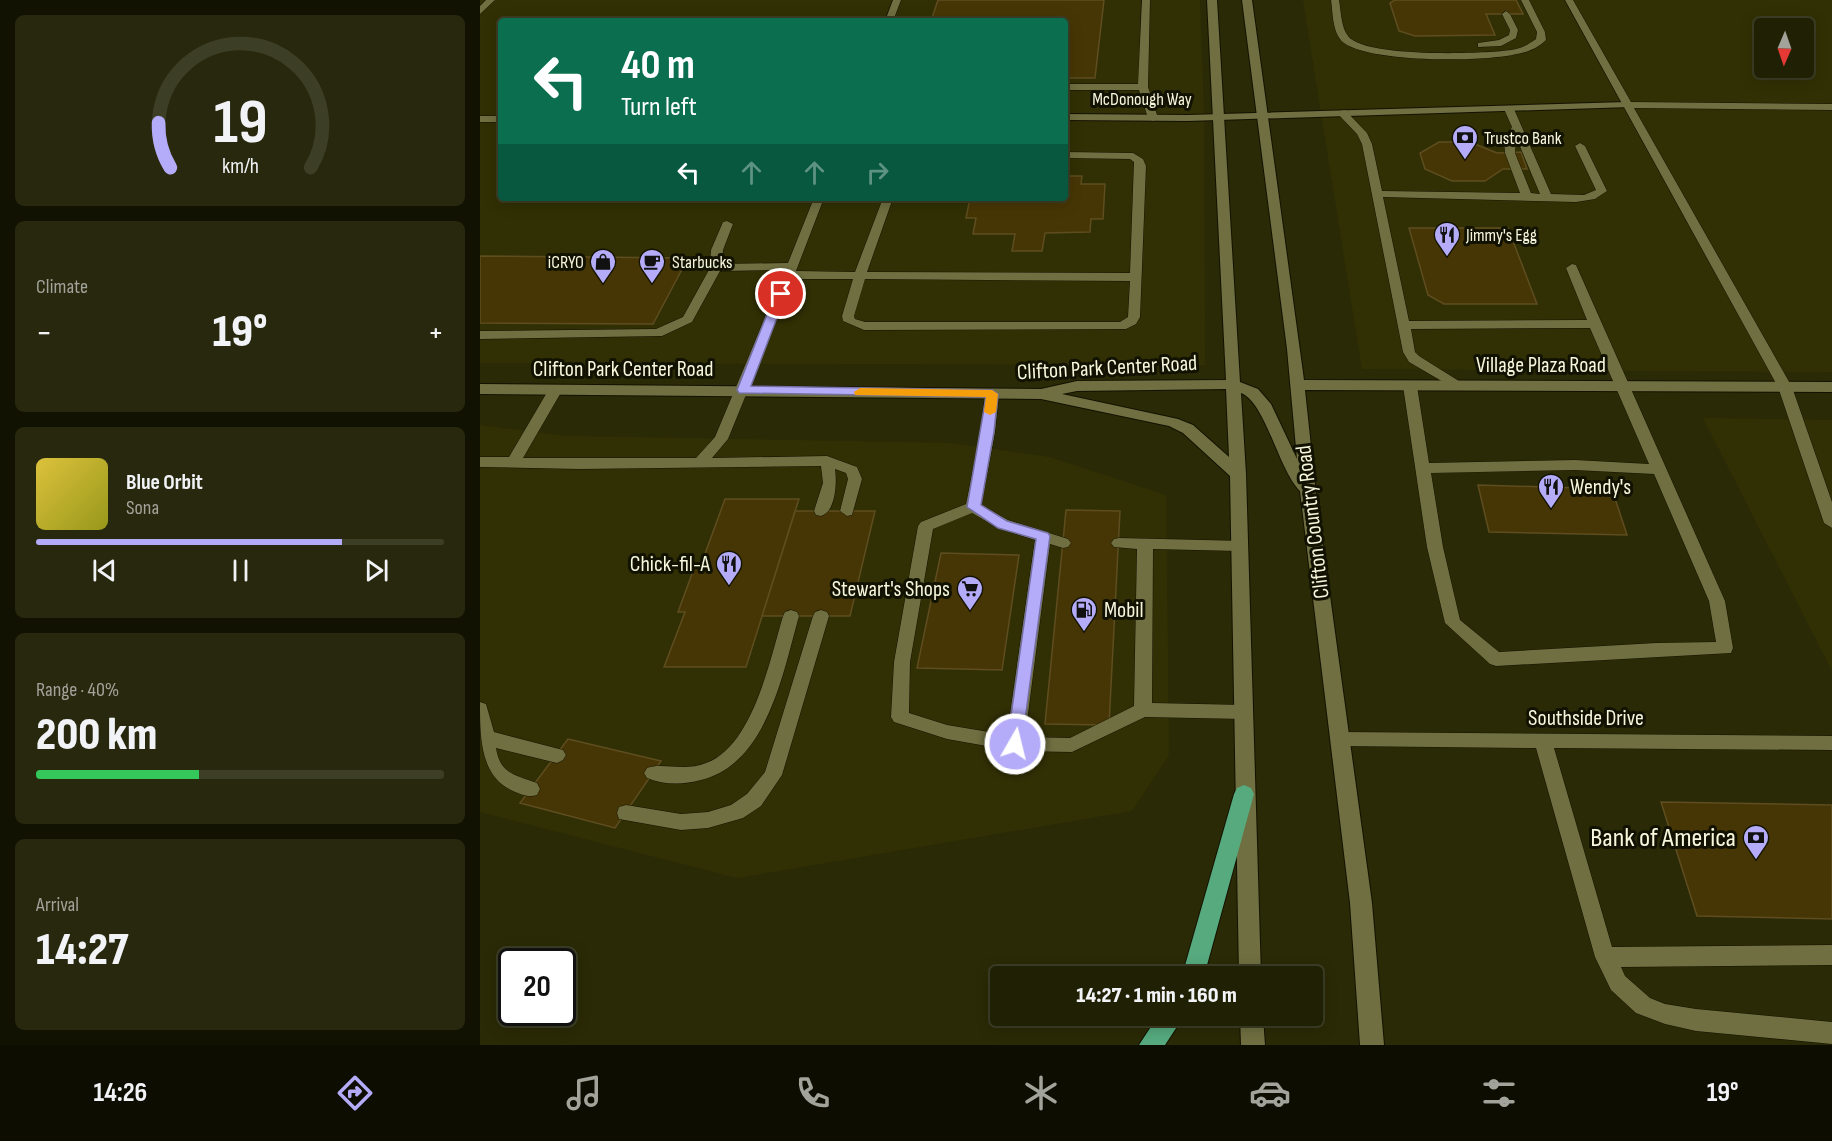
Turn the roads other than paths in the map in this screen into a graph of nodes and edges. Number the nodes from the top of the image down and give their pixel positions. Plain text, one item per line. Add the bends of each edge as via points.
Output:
1 (491, 0) edge
2 (897, 0) edge
3 (1146, 0) edge
4 (1212, 0) edge
5 (1247, 0) edge
6 (1335, 0) edge
7 (1525, 0) edge
8 (1569, 0) edge
9 (480, 11) edge
10 (1506, 14) dead end
11 (890, 18) edge
12 (1352, 44) junction
13 (1412, 44) dead end
14 (1470, 45) dead end
15 (1068, 87) edge
16 (1143, 87) junction
17 (1628, 105) junction
18 (1832, 107) edge
19 (1509, 109) junction
20 (1341, 112) junction
21 (1261, 115) junction
22 (1068, 117) edge
23 (1219, 117) junction
24 (1154, 118) junction
25 (480, 119) edge
26 (498, 119) edge
27 (1517, 127) junction
28 (1580, 146) dead end
29 (1068, 155) edge
30 (1376, 194) junction
31 (1526, 196) junction
32 (1547, 197) junction
33 (818, 201) edge
34 (887, 201) edge
35 (727, 224) dead end
36 (717, 268) junction
37 (1572, 268) dead end
38 (790, 271) junction
39 (860, 275) junction
40 (1134, 277) junction
41 (1595, 324) junction
42 (1404, 325) junction
43 (480, 335) edge
44 (1233, 384) junction
45 (1296, 385) junction
46 (1410, 386) junction
47 (1457, 386) junction
48 (1621, 387) junction
49 (1785, 387) junction
50 (1832, 387) edge
51 (480, 389) edge
52 (556, 389) junction
53 (743, 390) junction
54 (992, 394) junction
55 (1041, 394) junction
56 (826, 461) junction
57 (480, 462) edge
58 (513, 462) junction
59 (700, 462) junction
60 (1422, 468) junction
61 (1660, 470) junction
62 (1238, 474) junction
63 (1826, 490) edge
64 (1308, 493) junction
65 (974, 507) junction
66 (821, 511) dead end
67 (847, 511) dead end
68 (1832, 524) edge
69 (1043, 536) junction
70 (1063, 543) dead end
71 (1119, 543) dead end
72 (1145, 543) junction
73 (1239, 545) junction
74 (791, 616) dead end
75 (821, 616) dead end
76 (480, 709) edge
77 (1143, 710) junction
78 (1244, 712) junction
79 (486, 738) junction
80 (1341, 739) junction
81 (1543, 741) junction
82 (1832, 742) edge
83 (1015, 744) junction
84 (557, 755) dead end
85 (653, 773) dead end
86 (531, 789) dead end
87 (1244, 794) junction
88 (626, 813) dead end
89 (1832, 955) edge
90 (1605, 957) junction
91 (1196, 966) edge
92 (1250, 966) edge
93 (1165, 1026) edge
94 (1252, 1026) edge
95 (1832, 1033) edge
96 (1151, 1045) edge
97 (1253, 1045) edge
98 (1372, 1045) edge

1 - 9 lane
2 - 11 lane
3 - 16 lane
4 - 23 street
5 - 21 street, Clifton Country Road
6 - 12 lane via 1343,36
7 - 12 lane via 1541,32 1541,40 1529,48 1489,54 1391,54
8 - 17 lane
10 - 14 lane via 1513,36 1501,43
12 - 13 lane
15 - 16 lane
16 - 24 lane
17 - 18 lane
17 - 19 street
17 - 49 lane
19 - 20 street
19 - 27 lane
20 - 21 street
20 - 30 lane via 1362,133 1367,144
21 - 23 street
21 - 45 street, Clifton Country Road
22 - 24 street, McDonough Way
23 - 24 street, McDonough Way
23 - 44 street
25 - 26 lane
27 - 31 lane via 1509,140 1510,153
27 - 32 lane
28 - 32 lane via 1602,191 1587,198
29 - 40 lane via 1124,155 1139,160
30 - 31 lane
30 - 42 lane
31 - 32 lane
33 - 38 lane
34 - 39 lane
35 - 36 lane via 717,250
36 - 38 lane
36 - 43 lane via 688,319 658,333
37 - 41 lane
38 - 39 lane
38 - 53 lane
39 - 40 lane
39 - 40 lane via 848,316 849,321 864,326 1099,328 1132,321
41 - 42 lane
41 - 48 lane
42 - 47 lane via 1414,359
44 - 55 street, Clifton Park Center Road via 1077,386
44 - 62 street
44 - 64 street via 1253,392 1266,407 1277,437
45 - 46 street, Village Plaza Road
45 - 64 street, Clifton Country Road
46 - 47 street, Village Plaza Road
46 - 60 lane
47 - 48 street, Village Plaza Road
48 - 49 street, Village Plaza Road
48 - 61 lane
49 - 50 street
49 - 63 lane
51 - 52 street, Clifton Park Center Road
52 - 53 street, Clifton Park Center Road
52 - 58 lane
53 - 54 street, Clifton Park Center Road
53 - 59 lane via 721,439
54 - 55 street, Clifton Park Center Road
54 - 65 lane
55 - 62 street via 1173,422 1188,429
56 - 59 lane
56 - 66 lane via 830,483
56 - 67 lane via 852,470 855,478
57 - 58 lane
58 - 59 lane
60 - 61 lane via 1575,465
60 - 61 lane via 1453,623 1496,659 1725,648 1717,601
62 - 73 street
63 - 68 lane
64 - 80 street, Clifton Country Road
65 - 69 lane via 1003,524
65 - 83 lane via 926,526 902,662 900,717 947,732
69 - 70 lane
69 - 83 lane
71 - 72 lane
72 - 73 lane
72 - 77 lane
73 - 78 street
74 - 85 lane via 758,714 731,757 714,768 685,776
75 - 88 lane via 773,775 754,800 736,812 708,820 681,822
76 - 79 lane
77 - 78 lane
77 - 83 lane via 1072,745
78 - 87 street
79 - 84 lane
79 - 86 lane via 487,759 496,772 510,783
80 - 81 lane, Southside Drive
80 - 98 street, Clifton Country Road via 1361,903
81 - 82 lane, Southside Drive
81 - 90 lane
87 - 91 main road
87 - 92 street
89 - 90 lane
90 - 95 lane via 1618,983 1643,1006 1665,1014
93 - 96 main road
94 - 97 street

